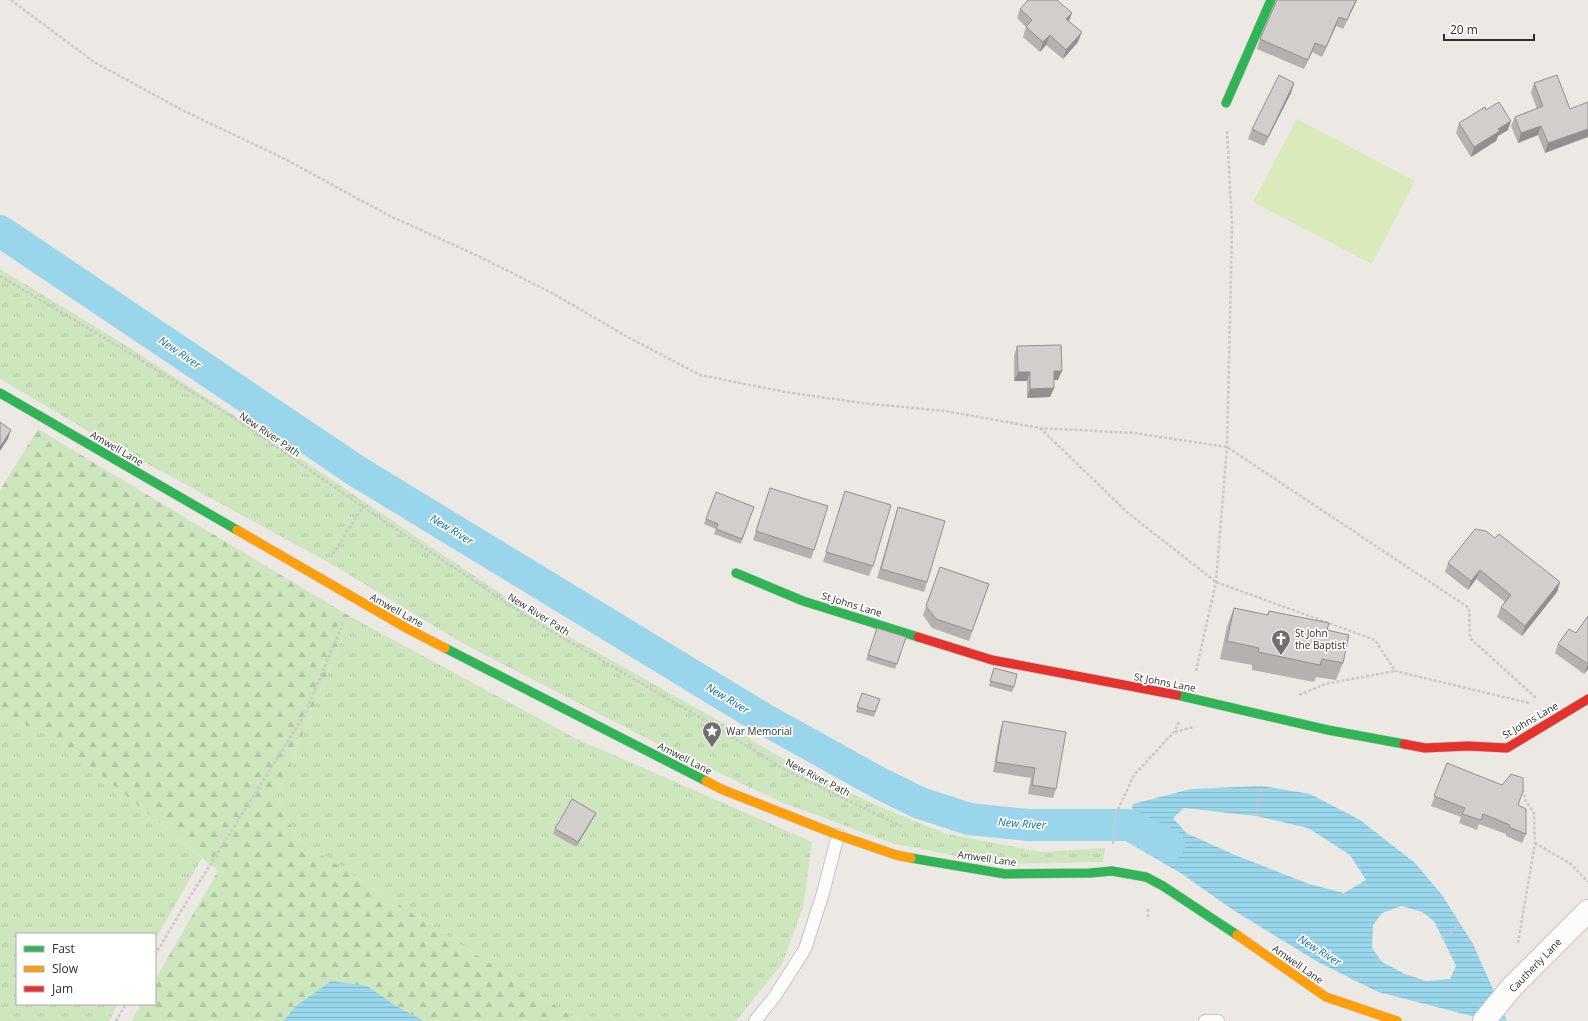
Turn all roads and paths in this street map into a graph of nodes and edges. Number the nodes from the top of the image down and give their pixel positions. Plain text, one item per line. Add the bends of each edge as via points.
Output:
1 (12, 0) edge
2 (1272, 0) edge
3 (1226, 102) joint
4 (0, 276) edge
5 (0, 393) edge
6 (1040, 428) junction
7 (1227, 447) junction
8 (363, 508) junction
9 (332, 556) dead end
10 (736, 573) dead end
11 (1216, 582) junction
12 (354, 599) junction
13 (1394, 671) junction
14 (1203, 674) dead end
15 (1294, 697) dead end
16 (1588, 699) edge
17 (1539, 701) dead end
18 (1530, 703) dead end
19 (1174, 732) dead end
20 (1262, 786) dead end
21 (1523, 787) edge
22 (1256, 816) dead end
23 (906, 828) dead end
24 (838, 835) junction
25 (1535, 843) junction
26 (1113, 848) dead end
27 (1588, 882) edge
28 (1588, 911) edge
29 (1461, 925) dead end
30 (1442, 938) dead end
31 (156, 953) edge
32 (1516, 984) junction
33 (125, 1005) edge
34 (116, 1021) edge
35 (755, 1021) edge
36 (1205, 1021) edge
37 (1218, 1021) edge
38 (1397, 1021) edge
39 (1484, 1021) edge

1 - 6 path via 94,62 170,104 283,158 388,215 552,293 700,375 785,392 945,411
2 - 3 street
3 - 7 path via 1232,228
4 - 8 path, New River Path via 245,425
5 - 12 street, Amwell Lane
6 - 7 path via 1134,433
6 - 11 path via 1128,513
7 - 11 path
7 - 17 path via 1469,608 1470,638
8 - 9 path
8 - 23 path, New River Path via 537,623 787,770
10 - 16 street, St Johns Lane via 803,601 992,660 1193,698 1328,730 1425,748 1506,748
11 - 13 path via 1375,640
11 - 14 path via 1196,672
12 - 24 street, Amwell Lane via 721,788
12 - 31 path via 305,714
13 - 15 path via 1325,684
13 - 18 path
19 - 26 path via 1134,775 1116,814
20 - 22 path
21 - 25 path via 1525,800 1534,813
24 - 35 lane via 805,949 775,996
24 - 38 street, Amwell Lane via 896,855 1005,874 1083,874 1112,871 1146,878 1202,911 1326,997
25 - 27 path via 1571,864
25 - 32 path via 1514,965
28 - 32 street, Cautherly Lane
29 - 30 path
32 - 39 street, Cautherly Lane
33 - 34 path
36 - 37 lane

